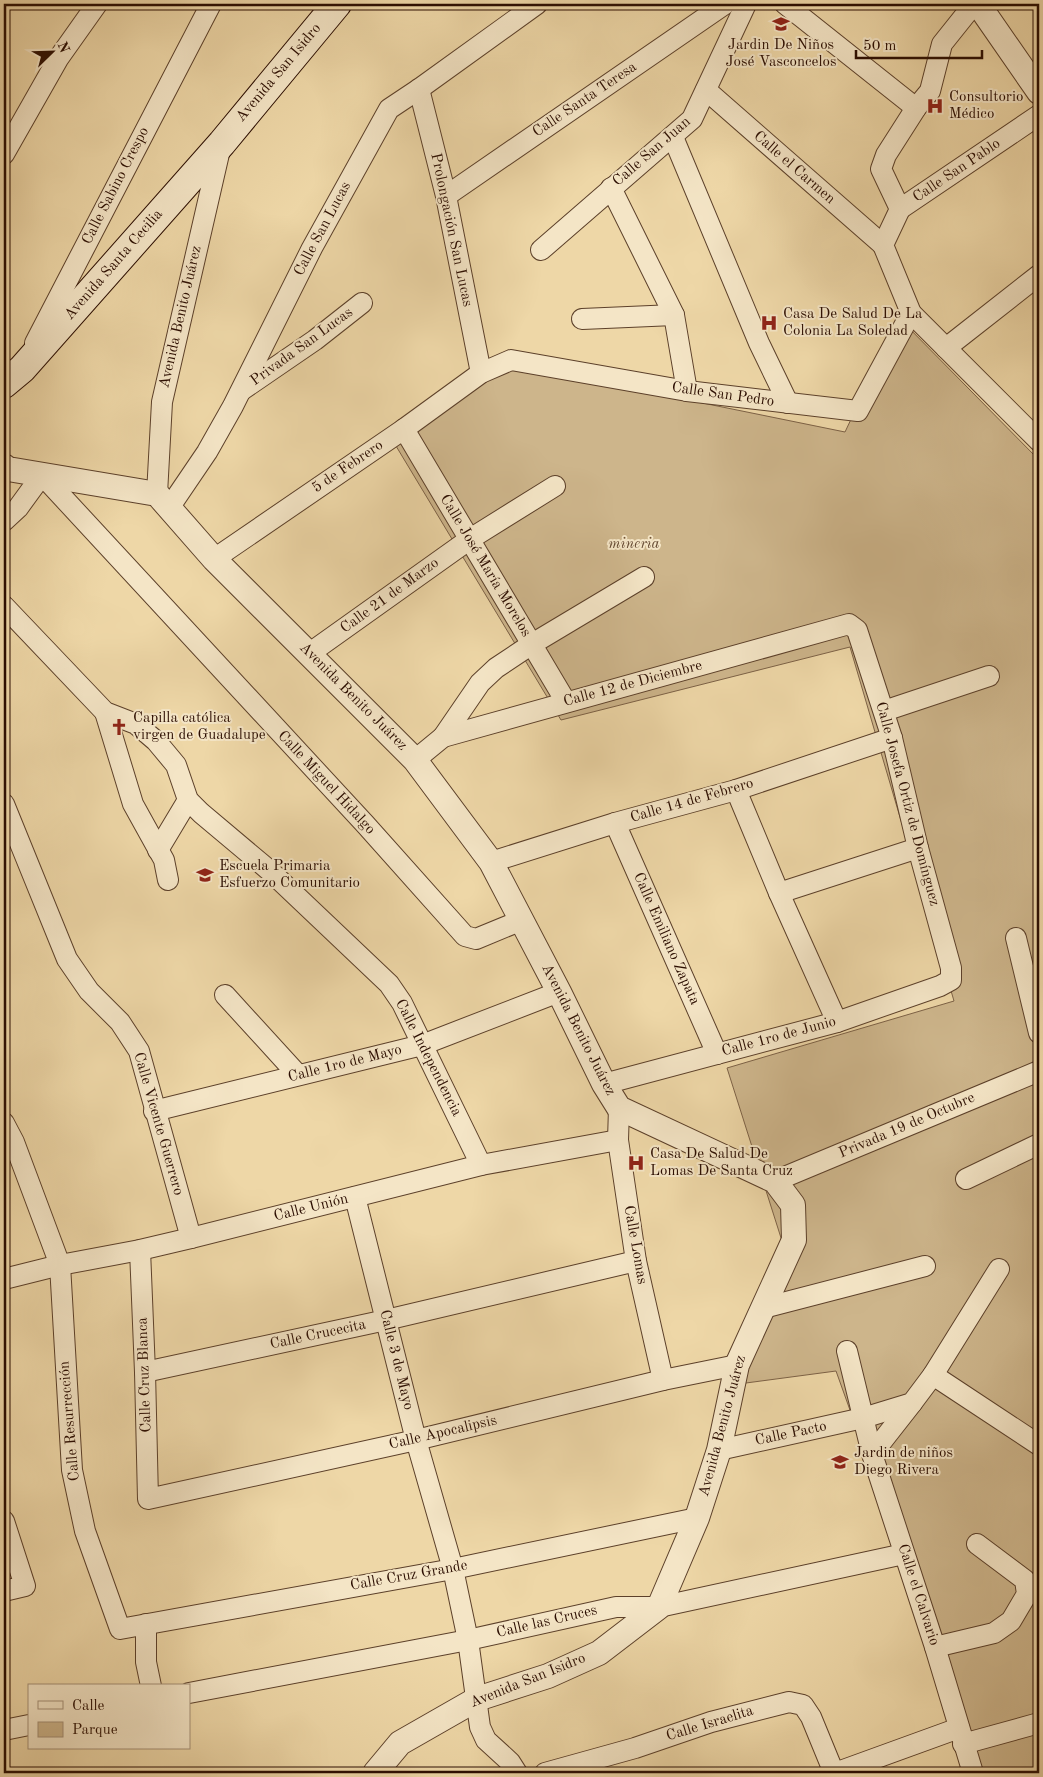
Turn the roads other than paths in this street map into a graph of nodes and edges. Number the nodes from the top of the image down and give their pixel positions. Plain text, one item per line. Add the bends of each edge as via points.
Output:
1 (97, 4) edge
2 (211, 4) edge
3 (337, 4) edge
4 (537, 4) edge
5 (725, 4) edge
6 (746, 4) edge
7 (785, 4) edge
8 (974, 4) edge
9 (978, 4) edge
10 (419, 89) junction
11 (706, 90) junction
12 (1039, 92) edge
13 (916, 108) junction
14 (1039, 116) edge
15 (673, 137) junction
16 (222, 143) junction
17 (4, 154) edge
18 (611, 188) junction
19 (446, 196) junction
20 (900, 209) junction
21 (883, 245) junction
22 (540, 250) dead end
23 (1039, 275) edge
24 (362, 303) dead end
25 (910, 313) junction
26 (674, 315) junction
27 (582, 318) dead end
28 (946, 348) junction
29 (481, 373) junction
30 (13, 377) edge
31 (242, 390) junction
32 (688, 391) junction
33 (788, 403) junction
34 (404, 429) junction
35 (1037, 436) edge
36 (4, 466) edge
37 (42, 476) junction
38 (555, 486) dead end
39 (163, 501) junction
40 (4, 521) edge
41 (470, 539) junction
42 (214, 559) junction
43 (644, 577) dead end
44 (4, 606) edge
45 (857, 630) joint
46 (532, 644) junction
47 (310, 654) junction
48 (989, 676) dead end
49 (566, 702) junction
50 (884, 711) junction
51 (105, 712) junction
52 (443, 737) junction
53 (892, 738) junction
54 (415, 760) junction
55 (736, 790) junction
56 (188, 800) junction
57 (4, 804) edge
58 (614, 823) junction
59 (918, 848) junction
60 (158, 850) junction
61 (491, 862) junction
62 (168, 880) dead end
63 (779, 893) junction
64 (522, 920) junction
65 (1016, 938) dead end
66 (950, 980) joint
67 (559, 992) junction
68 (225, 995) dead end
69 (837, 1022) junction
70 (1039, 1033) edge
71 (422, 1045) junction
72 (717, 1054) junction
73 (1039, 1071) edge
74 (298, 1075) junction
75 (604, 1084) junction
76 (619, 1108) junction
77 (154, 1111) junction
78 (4, 1124) edge
79 (618, 1140) junction
80 (1039, 1144) edge
81 (481, 1165) junction
82 (966, 1179) dead end
83 (775, 1181) junction
84 (355, 1197) junction
85 (191, 1238) junction
86 (140, 1250) junction
87 (636, 1261) junction
88 (60, 1265) junction
89 (925, 1266) dead end
90 (998, 1269) dead end
91 (4, 1279) edge
92 (764, 1308) junction
93 (386, 1320) junction
94 (847, 1352) dead end
95 (737, 1365) junction
96 (145, 1372) junction
97 (933, 1376) junction
98 (663, 1380) junction
99 (912, 1403) junction
100 (863, 1418) junction
101 (416, 1440) junction
102 (1039, 1445) edge
103 (719, 1450) junction
104 (872, 1454) junction
105 (148, 1500) joint
106 (697, 1518) junction
107 (4, 1522) edge
108 (977, 1544) dead end
109 (904, 1554) junction
110 (453, 1569) junction
111 (4, 1591) edge
112 (659, 1607) junction
113 (146, 1624) junction
114 (120, 1629) joint
115 (468, 1640) junction
116 (935, 1647) junction
117 (151, 1684) edge
118 (190, 1692) edge
119 (477, 1700) junction
120 (1039, 1723) edge
121 (28, 1725) edge
122 (4, 1730) edge
123 (961, 1736) junction
124 (375, 1773) edge
125 (517, 1773) edge
126 (545, 1773) edge
127 (835, 1773) edge
128 (973, 1773) edge

1 - 17 street via 58,59
2 - 30 street, Calle Sabino Crespo
3 - 16 main road, Avenida San Isidro
4 - 10 street, Calle San Lucas
5 - 19 street, Calle Santa Teresa
6 - 11 street, Calle San Juan
7 - 13 street
8 - 13 street via 942,44 930,91
9 - 12 street
10 - 19 street, Prolongación San Lucas
10 - 31 street, Calle San Lucas via 389,109 312,248
11 - 15 street, Calle San Juan via 692,119
11 - 21 street, Calle el Carmen
13 - 20 street via 886,155 881,169
14 - 20 street, Calle San Pablo
15 - 18 street, Calle San Juan
15 - 33 street via 759,343
16 - 30 main road, Avenida Santa Cecilia
16 - 39 street, Avenida Benito Juárez via 162,402
18 - 22 street, Calle San Juan
18 - 26 street
19 - 29 street, Prolongación San Lucas
20 - 21 street
21 - 25 street
23 - 28 street
24 - 31 street, Privada San Lucas
25 - 28 street
25 - 33 street, Calle San Pedro via 858,411
26 - 27 street
26 - 32 street
28 - 35 street
29 - 32 street, Calle San Pedro via 511,360
29 - 34 street, 5 de Febrero
31 - 39 street, Calle San Lucas via 207,452
32 - 33 street, Calle San Pedro
34 - 41 street, Calle José María Morelos
34 - 42 street, 5 de Febrero
36 - 37 street
37 - 39 street
37 - 40 street
37 - 64 street, Calle Miguel Hidalgo via 465,936 476,939
38 - 41 street, Calle 21 de Marzo
39 - 42 street, Avenida Benito Juárez
41 - 46 street, Calle José María Morelos
41 - 47 street, Calle 21 de Marzo
42 - 47 street, Avenida Benito Juárez
43 - 46 street
44 - 51 street, Calle Independencia
45 - 49 street, Calle 12 de Diciembre via 849,624
45 - 50 street, Calle Josefa Ortiz de Domínguez
46 - 49 street, Calle José María Morelos
46 - 52 street via 480,683
47 - 54 street, Avenida Benito Juárez
48 - 50 street
49 - 52 street, Calle 12 de Diciembre
50 - 53 street, Calle Josefa Ortiz de Domínguez
51 - 56 street, Calle Independencia via 136,724 156,741 176,765
51 - 60 street via 133,804
52 - 54 street, Calle 12 de Diciembre
53 - 55 street, Calle 14 de Febrero
53 - 59 street, Calle Josefa Ortiz de Domínguez
54 - 61 street, Avenida Benito Juárez
55 - 58 street, Calle 14 de Febrero
55 - 63 street
56 - 60 street
56 - 71 street, Calle Independencia via 270,871 389,984
57 - 77 street, Calle Vicente Guerrero via 67,959 89,991 120,1022 139,1051
58 - 61 street, Calle 14 de Febrero
58 - 72 street, Calle Emiliano Zapata
59 - 63 street
59 - 66 street, Calle Josefa Ortiz de Domínguez via 951,968
60 - 62 street via 164,860
61 - 64 street, Avenida Benito Juárez
63 - 69 street
64 - 67 street, Avenida Benito Juárez
65 - 70 street
66 - 69 street, Calle 1ro de Junio
67 - 71 street, Calle 1ro de Mayo
67 - 75 street, Avenida Benito Juárez
68 - 74 street
69 - 72 street, Calle 1ro de Junio
71 - 74 street, Calle 1ro de Mayo
71 - 81 street, Calle Independencia
72 - 75 street, Calle 1ro de Junio
73 - 83 street, Privada 19 de Octubre
74 - 77 street, Calle 1ro de Mayo
75 - 76 street, Avenida Benito Juárez
76 - 79 street, Calle Lomas
76 - 83 street, Avenida Benito Juárez
77 - 85 street, Calle Vicente Guerrero
78 - 88 street, Calle Resurrección via 14,1142
79 - 81 street, Calle Unión
79 - 87 street, Calle Lomas
80 - 82 street
81 - 84 street, Calle Unión
83 - 92 street, Avenida Benito Juárez via 793,1205 794,1240
84 - 85 street, Calle Unión
84 - 93 street, Calle 3 de Mayo
85 - 86 street, Calle Unión
86 - 88 street, Calle Unión
86 - 96 street, Calle Cruz Blanca
87 - 93 street, Calle Crucecita
87 - 98 street, Calle Lomas
88 - 91 street, Calle Unión
88 - 114 street, Calle Resurrección via 72,1470 85,1531
89 - 92 street
90 - 97 street
92 - 95 street, Avenida Benito Juárez
93 - 96 street, Calle Crucecita
93 - 101 street, Calle 3 de Mayo
94 - 100 street, Calle el Calvario
95 - 98 street, Calle Apocalipsis
95 - 103 street, Avenida Benito Juárez
96 - 105 street, Calle Cruz Blanca
97 - 99 street
97 - 102 street
98 - 101 street, Calle Apocalipsis
99 - 100 street, Calle Pacto
99 - 104 street
100 - 103 street, Calle Pacto
100 - 104 street, Calle el Calvario
101 - 105 street, Calle Apocalipsis
101 - 110 street, Calle 3 de Mayo
103 - 106 street, Avenida Benito Juárez
104 - 109 street, Calle el Calvario
106 - 110 street, Calle Cruz Grande
106 - 112 street, Avenida Benito Juárez
107 - 111 street via 25,1586
108 - 116 street via 1025,1580 1027,1594 1011,1621 994,1633
109 - 112 street, Calle las Cruces
109 - 116 street, Calle el Calvario
110 - 113 street, Calle Cruz Grande
110 - 115 street, Calle 3 de Mayo
112 - 115 street, Calle las Cruces via 616,1607
112 - 119 street, Avenida San Isidro via 598,1653 548,1676
113 - 114 street, Calle Cruz Grande
113 - 117 street via 146,1662
115 - 118 street, Calle las Cruces
115 - 119 street, Calle 3 de Mayo
116 - 123 street, Calle el Calvario
119 - 124 street, Avenida San Isidro via 400,1743
119 - 125 street, Calle 3 de Mayo via 480,1728 486,1740
120 - 123 street
121 - 122 street
123 - 127 street
123 - 128 street, Calle el Calvario
126 - 127 street, Calle Israelita via 636,1748 711,1722 789,1702 803,1705 811,1717

